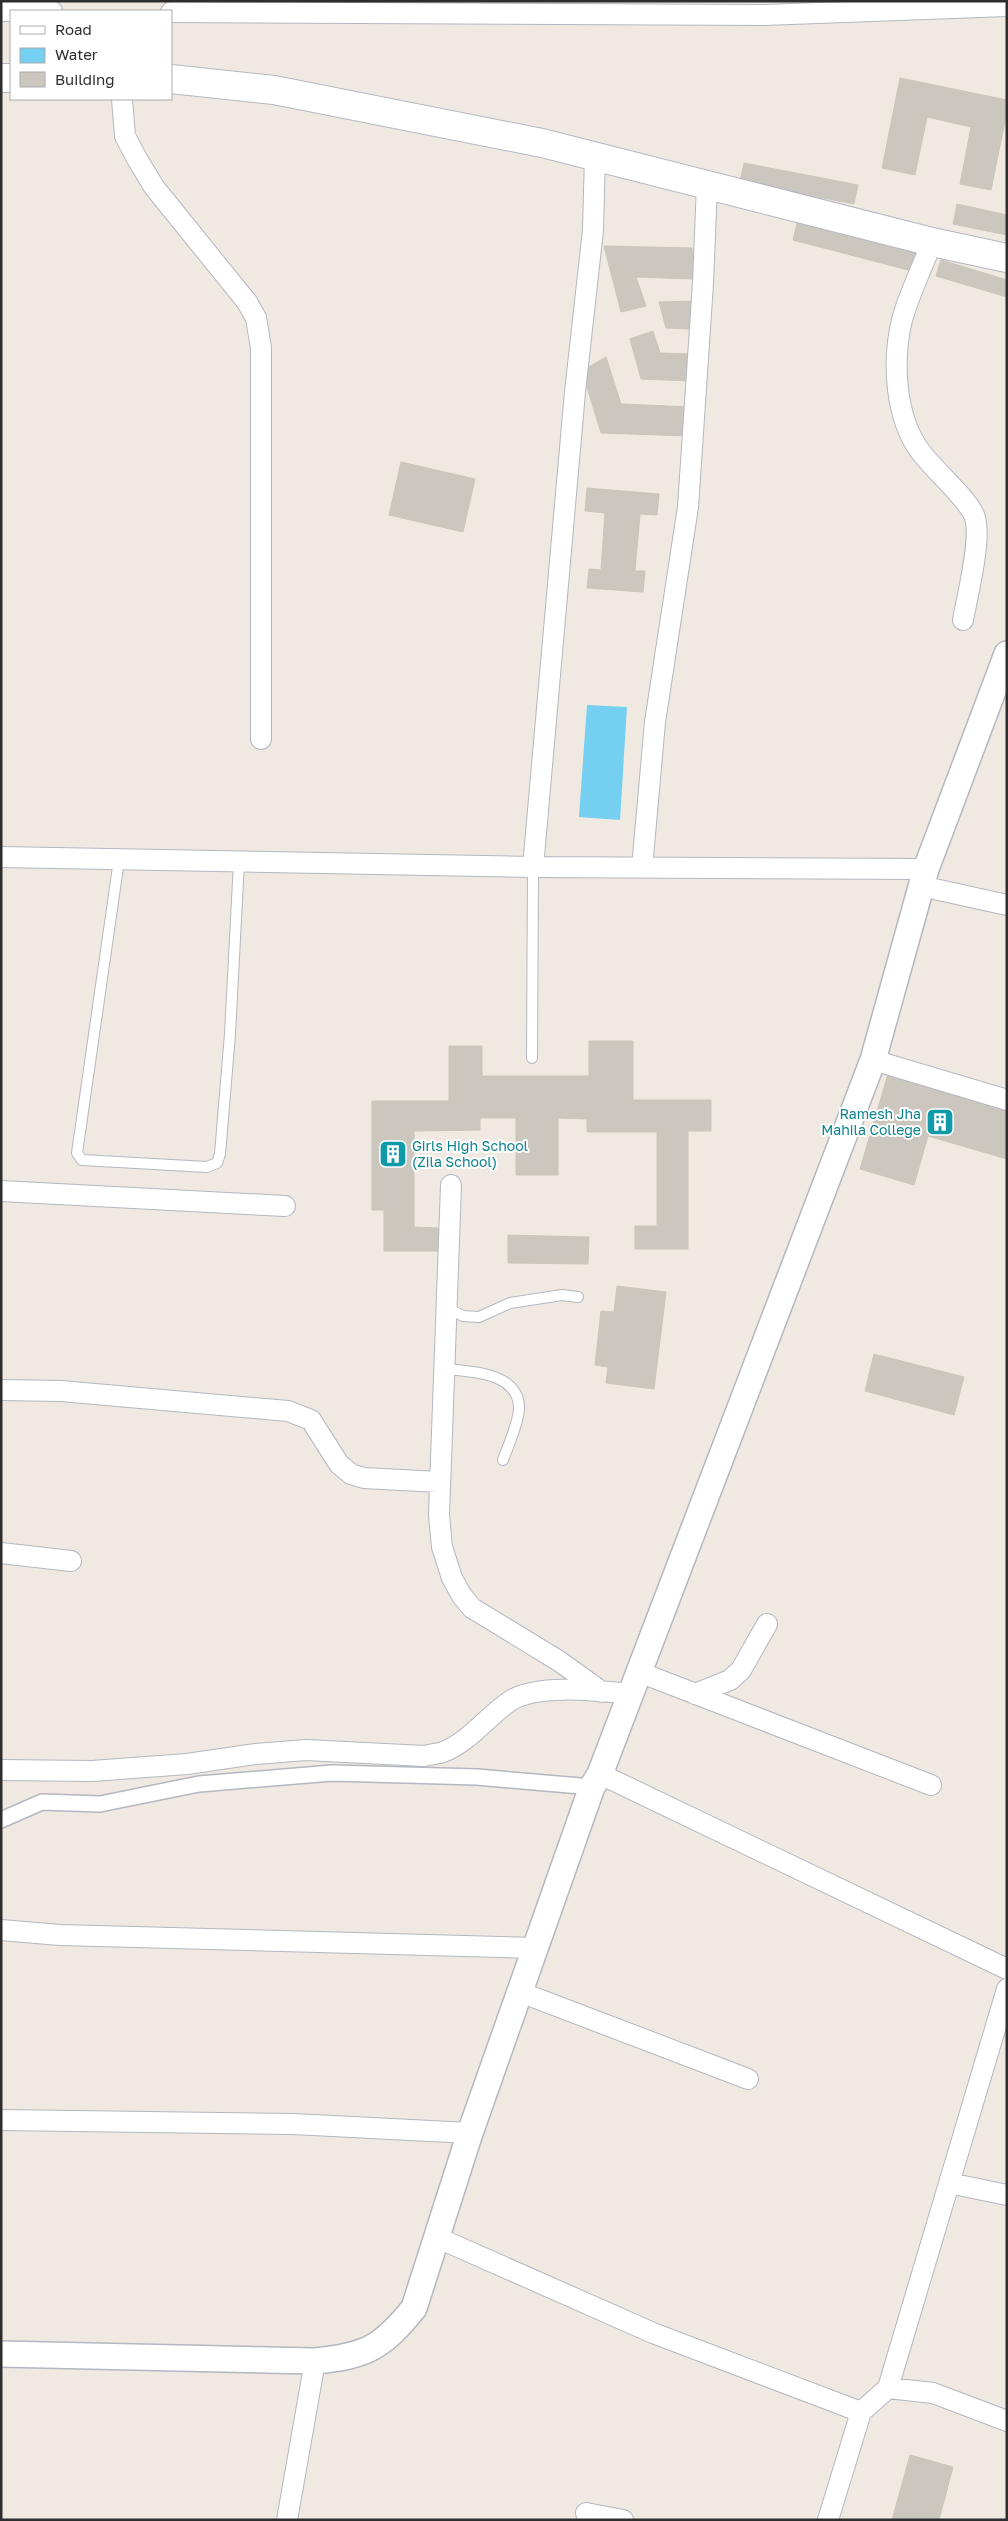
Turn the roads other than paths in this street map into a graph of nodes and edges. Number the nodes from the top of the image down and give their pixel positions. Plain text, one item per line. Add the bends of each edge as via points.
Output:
1 (1007, 6) edge
2 (172, 12) edge
3 (172, 79) edge
4 (122, 100) edge
5 (595, 156) junction
6 (708, 185) junction
7 (932, 242) junction
8 (1007, 258) edge
9 (963, 620) dead end
10 (1006, 659) edge
11 (261, 739) dead end
12 (1, 857) edge
13 (119, 860) junction
14 (239, 862) junction
15 (533, 867) junction
16 (642, 868) junction
17 (923, 878) junction
18 (1007, 904) edge
19 (532, 1058) dead end
20 (873, 1060) junction
21 (1007, 1100) edge
22 (451, 1184) dead end
23 (1, 1191) edge
24 (285, 1206) dead end
25 (578, 1297) dead end
26 (446, 1308) junction
27 (444, 1369) junction
28 (1, 1390) edge
29 (503, 1460) dead end
30 (439, 1482) junction
31 (1, 1553) edge
32 (70, 1561) dead end
33 (767, 1624) dead end
34 (635, 1683) junction
35 (602, 1692) junction
36 (695, 1694) junction
37 (1, 1770) edge
38 (596, 1781) junction
39 (931, 1785) dead end
40 (1, 1820) edge
41 (1, 1930) edge
42 (536, 1948) junction
43 (1007, 1969) edge
44 (1007, 1989) edge
45 (520, 1992) junction
46 (748, 2079) dead end
47 (1, 2120) edge
48 (470, 2133) junction
49 (949, 2183) junction
50 (1007, 2195) edge
51 (436, 2237) junction
52 (1, 2354) edge
53 (315, 2361) junction
54 (888, 2388) junction
55 (861, 2412) junction
56 (1007, 2421) edge
57 (586, 2513) dead end
58 (287, 2520) edge
59 (623, 2520) edge
60 (828, 2520) edge

1 - 2 street via 764,15
3 - 5 main road via 274,90
4 - 11 street via 125,136 154,187 247,302 256,318 260,348
5 - 6 main road
5 - 15 street via 593,230 575,392
6 - 7 main road
6 - 16 street via 688,507 655,722
7 - 8 main road
7 - 9 street via 902,323 898,397 910,436 974,515 976,546
10 - 17 street
12 - 13 street
13 - 14 street
13 - 14 lane via 77,1153 82,1160 207,1167 217,1164 220,1154
14 - 15 street
15 - 16 street
15 - 19 lane
16 - 17 street
17 - 18 street
17 - 20 street
20 - 21 street
20 - 34 street
22 - 26 street
23 - 24 street
25 - 26 lane via 562,1295 510,1303 479,1318 463,1316
26 - 27 street
27 - 29 lane via 481,1372 500,1380 515,1392 519,1408
27 - 30 street
28 - 30 street via 61,1391 288,1411 311,1420 339,1464 351,1474 364,1478
30 - 35 street via 442,1547 462,1596 485,1617 559,1661
31 - 32 street
33 - 36 street via 741,1670 730,1680
34 - 35 street
34 - 36 street
34 - 38 street
35 - 37 street via 568,1689 528,1694 512,1700 443,1752 424,1756 306,1750 92,1771
36 - 39 street
38 - 40 street via 332,1773 198,1784 100,1804 42,1802
38 - 42 street
38 - 43 street
41 - 42 street via 60,1935
42 - 45 street
44 - 49 street
45 - 46 street
45 - 48 street
47 - 48 street via 293,2124
48 - 51 street
49 - 50 street
49 - 54 street
51 - 53 street via 414,2308 397,2329 373,2349 349,2358
51 - 55 street via 653,2333
52 - 53 street
53 - 58 street
54 - 55 street
54 - 56 street via 933,2393
55 - 60 street
57 - 59 street

